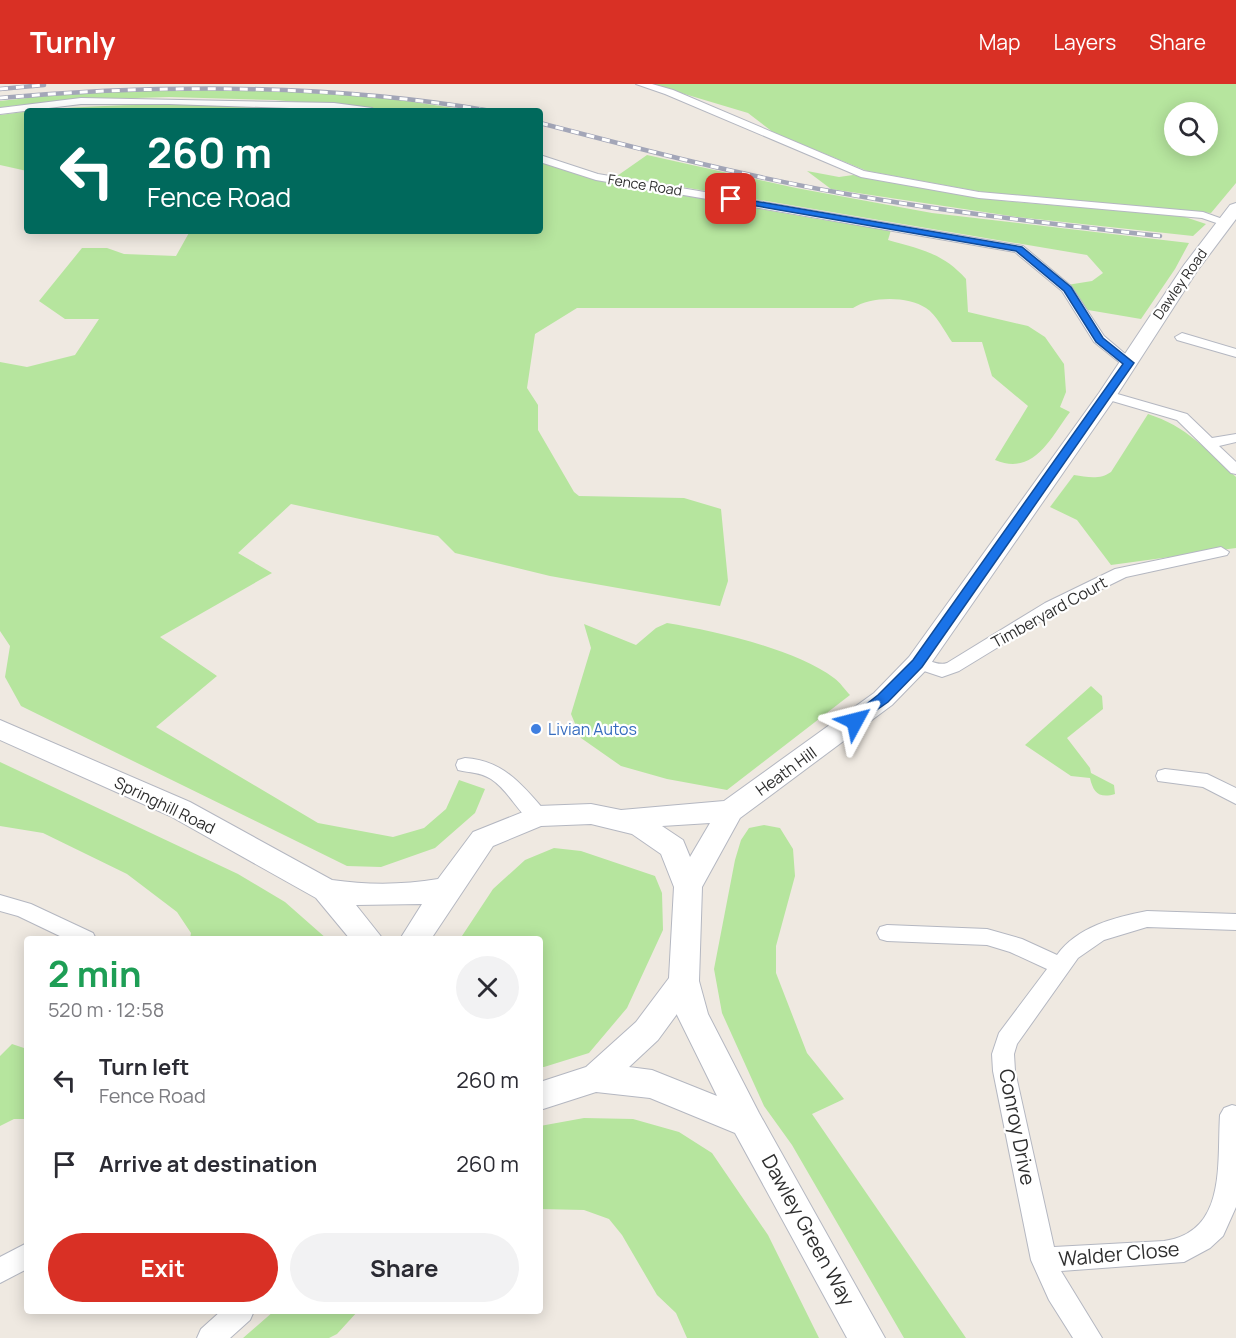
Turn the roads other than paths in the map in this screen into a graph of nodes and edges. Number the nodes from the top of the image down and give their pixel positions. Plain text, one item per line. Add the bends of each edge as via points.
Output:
1 (641, 84) edge
2 (24, 108) edge
3 (24, 108) edge
4 (349, 108) edge
5 (0, 111) edge
6 (543, 159) edge
7 (1230, 215) edge
8 (1182, 337) dead end
9 (1236, 353) edge
10 (1129, 363) junction
11 (1107, 395) junction
12 (1236, 438) edge
13 (1210, 443) junction
14 (1236, 470) edge
15 (1221, 552) dead end
16 (918, 663) junction
17 (0, 729) edge
18 (465, 765) dead end
19 (1165, 776) dead end
20 (1236, 797) edge
21 (730, 811) junction
22 (538, 816) junction
23 (617, 820) junction
24 (688, 887) junction
25 (447, 889) junction
26 (326, 890) junction
27 (0, 903) edge
28 (1236, 922) edge
29 (887, 933) dead end
30 (80, 936) edge
31 (365, 936) edge
32 (417, 936) edge
33 (1061, 966) junction
34 (684, 981) junction
35 (596, 1078) junction
36 (543, 1095) edge
37 (1232, 1115) dead end
38 (747, 1123) junction
39 (24, 1257) edge
40 (1044, 1260) junction
41 (0, 1271) edge
42 (238, 1314) edge
43 (210, 1338) edge
44 (867, 1338) edge
45 (1089, 1338) edge

1 - 7 street via 669,92 861,174 980,195
2 - 4 street via 81,101 169,100
3 - 5 street
6 - 10 street, Fence Road via 596,177 1019,249 1067,289 1099,339
7 - 10 main road, Dawley Road via 1156,318
8 - 9 street
10 - 11 main road, Heath Hill
11 - 13 street via 1182,417
11 - 16 main road, Heath Hill
12 - 13 street
13 - 14 street
15 - 16 street, Timberyard Court via 1121,573 1018,626 953,667 942,671
16 - 21 main road, Heath Hill via 883,699
17 - 26 main road, Springhill Road via 180,809
18 - 22 street via 478,764 504,778
19 - 20 street via 1207,781
21 - 23 main road
21 - 24 main road, Heath Hill
22 - 23 main road via 591,814
22 - 25 main road via 483,839
23 - 24 main road via 640,825 673,848
24 - 34 main road, Dawley Green Way
25 - 26 main road, Springhill Road via 384,897
25 - 32 main road
26 - 31 main road, Springhill Road
27 - 30 street
28 - 33 street, Conroy Drive via 1167,918 1128,922 1082,943
29 - 33 street via 987,937 1016,945
33 - 40 street, Conroy Drive via 1007,1040 1003,1054
34 - 35 main road via 647,1031
34 - 38 main road, Dawley Green Way via 693,1015
35 - 36 main road
35 - 38 main road via 652,1083
37 - 40 street, Walder Close via 1223,1211 1214,1228 1201,1240 1184,1250 1164,1253
38 - 44 main road, Dawley Green Way
39 - 41 street
40 - 45 street, Conroy Drive via 1054,1288
42 - 43 street

